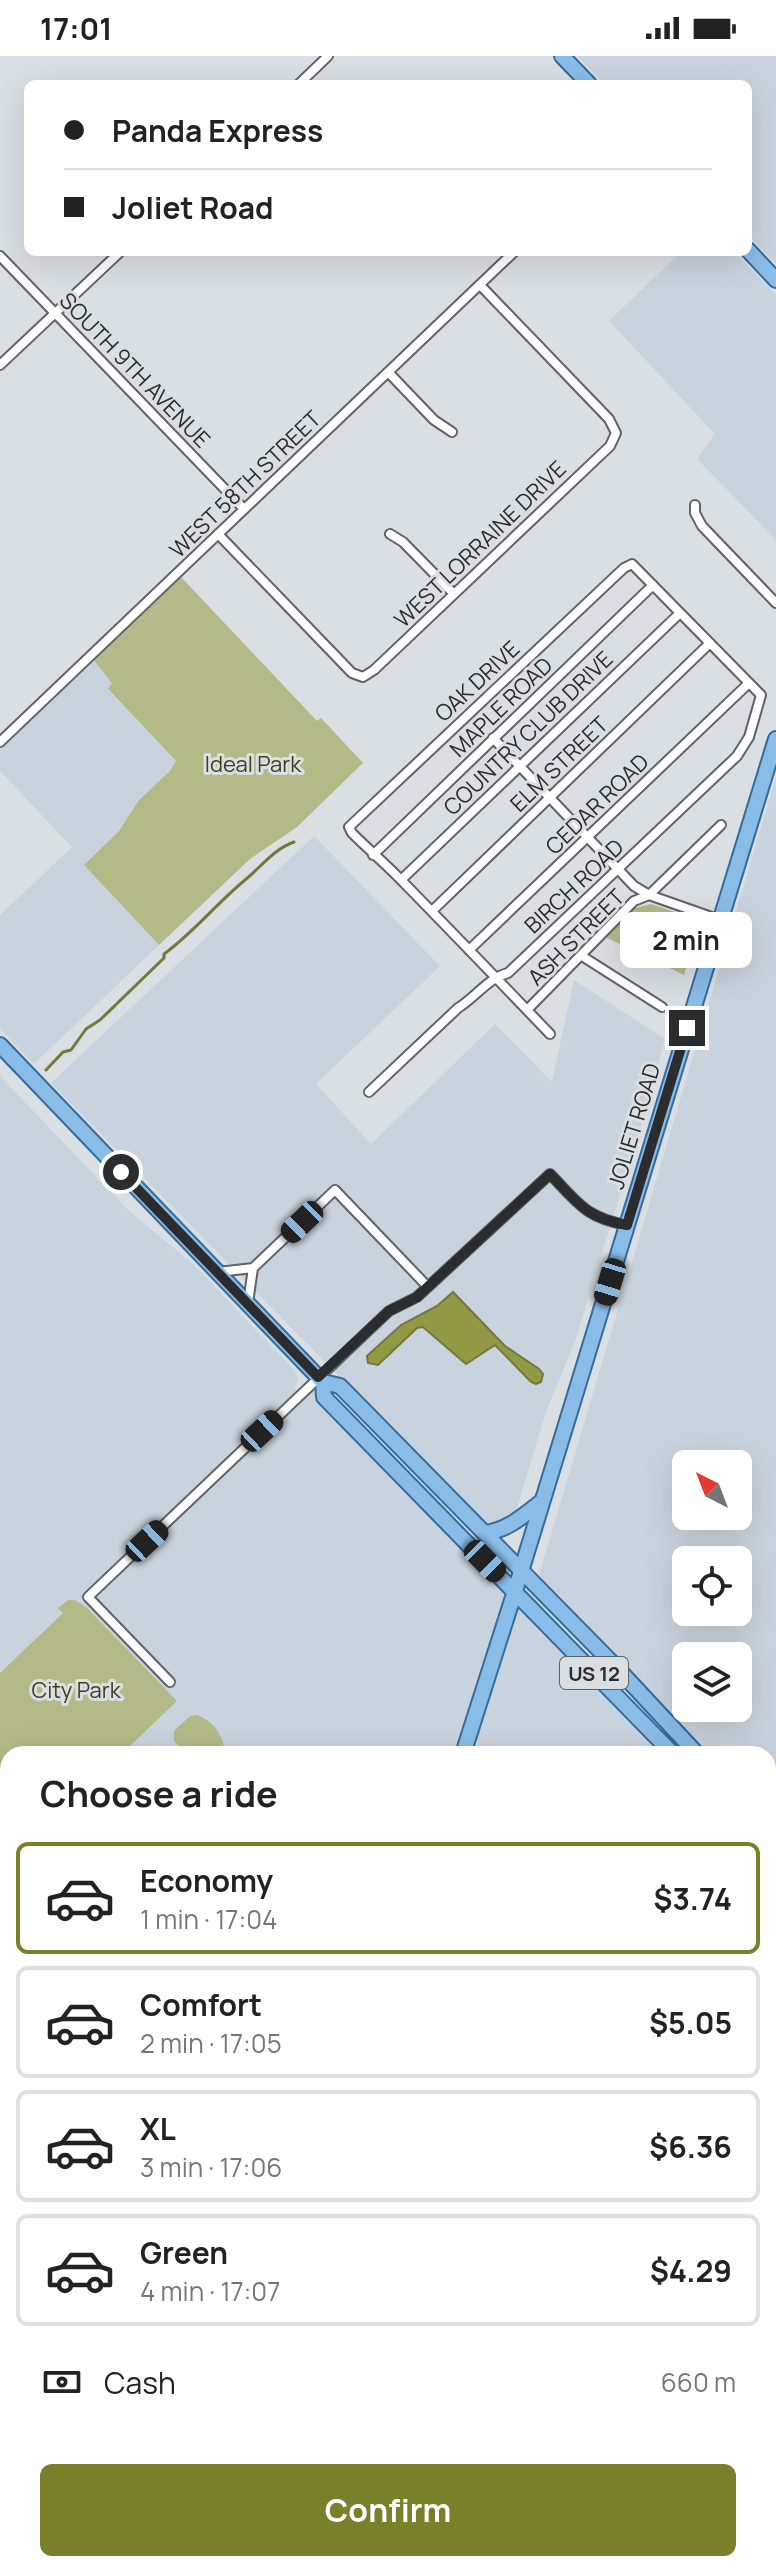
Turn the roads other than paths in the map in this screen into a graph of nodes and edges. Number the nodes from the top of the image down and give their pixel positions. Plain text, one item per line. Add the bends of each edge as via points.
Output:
1 (328, 56) edge
2 (562, 56) edge
3 (303, 80) edge
4 (585, 80) edge
5 (752, 254) edge
6 (0, 256) edge
7 (116, 256) edge
8 (510, 256) edge
9 (776, 280) edge
10 (480, 285) junction
11 (55, 313) junction
12 (0, 365) edge
13 (388, 372) junction
14 (452, 432) dead end
15 (695, 505) dead end
16 (244, 509) junction
17 (218, 534) junction
18 (390, 534) dead end
19 (653, 585) junction
20 (454, 594) junction
21 (776, 603) edge
22 (680, 613) junction
23 (710, 643) junction
24 (749, 683) junction
25 (493, 738) junction
26 (776, 739) edge
27 (0, 742) edge
28 (519, 765) junction
29 (550, 797) junction
30 (721, 825) dead end
31 (588, 837) junction
32 (373, 855) junction
33 (618, 869) junction
34 (401, 880) junction
35 (649, 895) junction
36 (432, 911) junction
37 (720, 920) junction
38 (469, 950) junction
39 (582, 956) junction
40 (495, 977) junction
41 (662, 1007) dead end
42 (527, 1010) junction
43 (550, 1034) dead end
44 (0, 1045) edge
45 (369, 1092) dead end
46 (627, 1225) junction
47 (253, 1268) junction
48 (218, 1272) junction
49 (428, 1287) junction
50 (248, 1304) junction
51 (320, 1379) junction
52 (541, 1502) junction
53 (485, 1533) junction
54 (521, 1571) junction
55 (515, 1591) junction
56 (170, 1682) dead end
57 (466, 1746) edge
58 (665, 1746) edge
59 (690, 1746) edge

1 - 3 street
2 - 4 main road
5 - 9 main road
6 - 11 street, SOUTH 9TH AVENUE
7 - 11 street
8 - 10 street, WEST 58TH STREET
10 - 13 street, WEST 58TH STREET
10 - 20 street, WEST LORRAINE DRIVE via 609,419 616,433 610,446
11 - 12 street
11 - 16 street, SOUTH 9TH AVENUE
13 - 14 street
13 - 16 street, WEST 58TH STREET
15 - 21 street via 702,526
16 - 17 street, WEST 58TH STREET
17 - 20 street, WEST LORRAINE DRIVE via 352,673 363,677
17 - 27 street, WEST 58TH STREET
18 - 20 street
19 - 22 street
19 - 25 street, MAPLE ROAD
19 - 32 street, OAK DRIVE via 632,564 613,579 349,827
22 - 23 street
22 - 28 street, COUNTRY CLUB DRIVE
23 - 24 street
23 - 29 street, ELM STREET
24 - 31 street, CEDAR ROAD
24 - 33 street, BIRCH ROAD via 761,695 744,747
25 - 28 street
25 - 32 street, MAPLE ROAD
26 - 37 main road, JOLIET ROAD
28 - 29 street
28 - 34 street, COUNTRY CLUB DRIVE
29 - 31 street
29 - 36 street, ELM STREET
30 - 35 street, ASH STREET
31 - 33 street
31 - 38 street, CEDAR ROAD
32 - 34 street
33 - 35 street
33 - 40 street, BIRCH ROAD via 508,973
34 - 36 street
35 - 37 street
35 - 39 street, ASH STREET via 634,901
36 - 38 street
37 - 46 main road, JOLIET ROAD
38 - 40 street
39 - 41 street
39 - 42 street, ASH STREET
40 - 42 street
40 - 45 street, BIRCH ROAD
42 - 43 street
44 - 48 main road, US 12
46 - 49 street via 588,1213 550,1174
46 - 52 main road, JOLIET ROAD
47 - 48 street
47 - 49 street via 335,1190
47 - 50 street
48 - 50 main road, US 12
49 - 51 street via 389,1311
50 - 51 main road, US 12
51 - 53 main road, US 12 via 340,1386
51 - 55 main road, US 12 via 324,1397
51 - 56 street via 88,1597
52 - 53 main road via 514,1523
52 - 54 main road, JOLIET ROAD
53 - 54 main road, US 12
54 - 55 main road, JOLIET ROAD
54 - 59 main road, US 12
55 - 57 main road, JOLIET ROAD
55 - 58 main road, US 12

